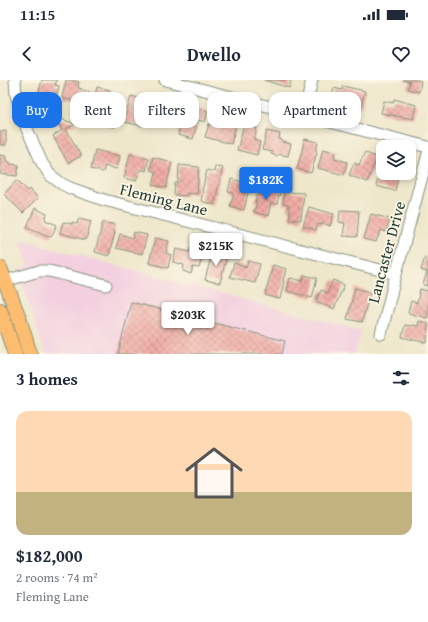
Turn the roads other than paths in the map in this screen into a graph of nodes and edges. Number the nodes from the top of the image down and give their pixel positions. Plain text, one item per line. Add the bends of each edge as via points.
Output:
1 (15, 80) edge
2 (165, 80) edge
3 (312, 80) edge
4 (180, 82) edge
5 (309, 92) edge
6 (269, 106) edge
7 (354, 128) edge
8 (428, 147) edge
9 (428, 154) edge
10 (396, 274) junction
11 (2, 275) edge
12 (106, 285) dead end
13 (0, 310) edge
14 (381, 334) dead end
15 (15, 354) edge
16 (30, 354) edge

1 - 10 street, Fleming Lane via 16,95 42,163 50,175 62,184 104,200
2 - 4 street
3 - 5 street
4 - 6 street
7 - 8 street
9 - 10 street, Lancaster Drive
10 - 14 street, Lancaster Drive
11 - 12 street via 49,271
11 - 16 main road
13 - 15 main road

